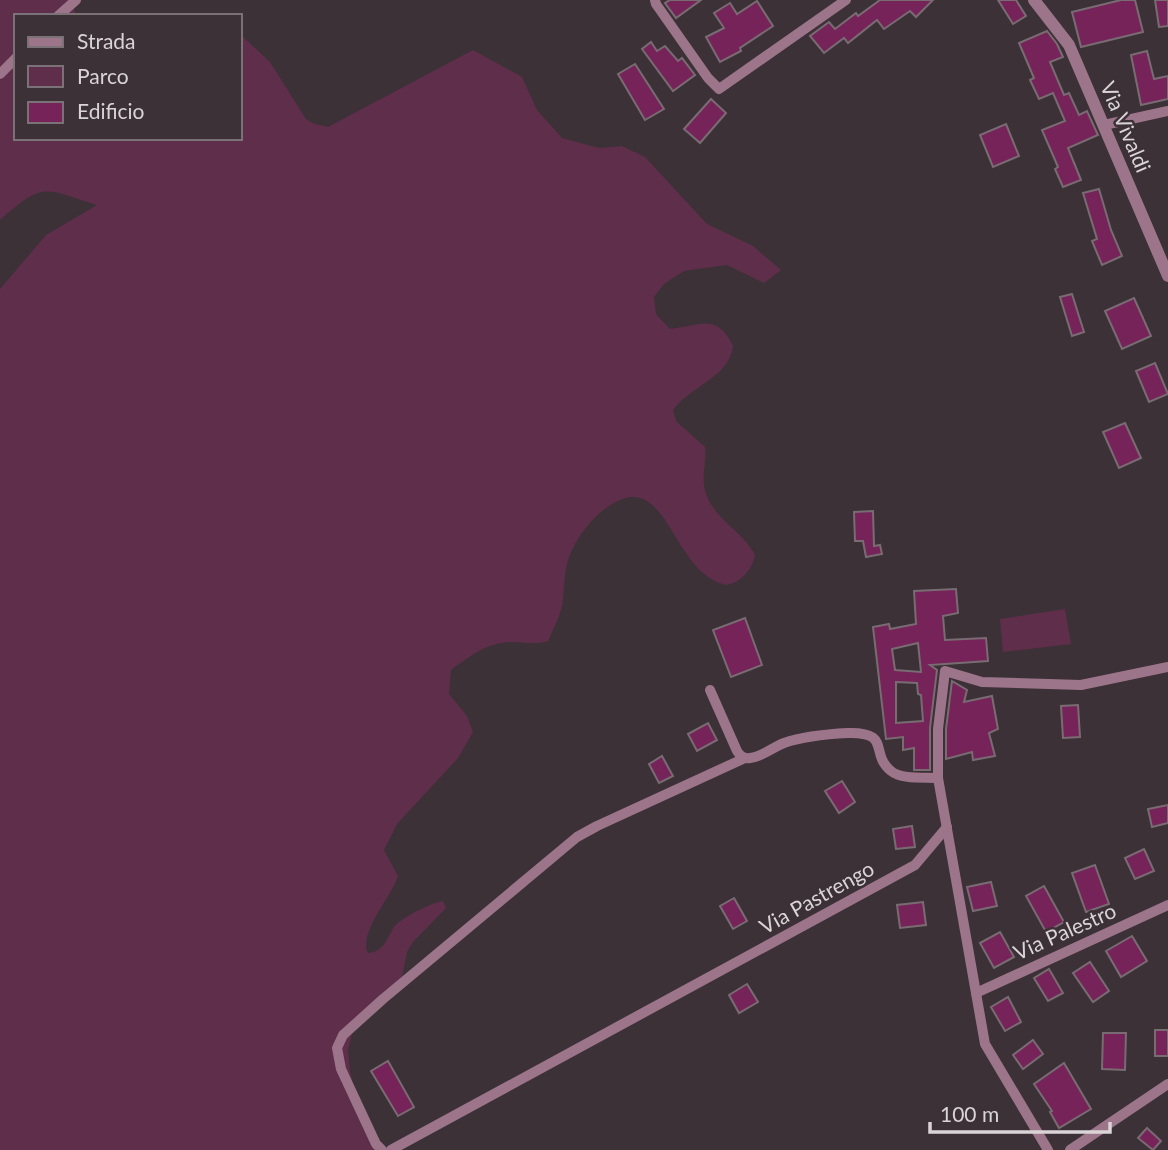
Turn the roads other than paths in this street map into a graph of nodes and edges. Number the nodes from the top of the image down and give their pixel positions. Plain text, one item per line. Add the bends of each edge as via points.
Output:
1 (76, 0) edge
2 (655, 0) edge
3 (846, 0) edge
4 (1034, 0) edge
5 (60, 14) edge
6 (14, 60) edge
7 (0, 74) edge
8 (1168, 111) edge
9 (1104, 125) junction
10 (1168, 276) edge
11 (1168, 667) edge
12 (710, 690) dead end
13 (745, 758) junction
14 (938, 778) junction
15 (947, 827) junction
16 (1168, 905) edge
17 (976, 993) junction
18 (1168, 1084) edge
19 (382, 1150) edge
20 (391, 1150) edge
21 (1048, 1150) edge
22 (1070, 1150) edge

1 - 5 street
2 - 3 street via 719,89
4 - 9 street, Via Vivaldi via 1069,44
6 - 7 street
8 - 9 street
9 - 10 street, Via Vivaldi
11 - 14 street via 1081,685 982,682 945,671
12 - 13 street via 737,751
13 - 14 street via 804,738 866,734 876,740 891,771
13 - 19 street via 577,837 343,1035 337,1048 341,1069
14 - 15 street
15 - 17 street
15 - 20 street, Via Pastrengo via 915,865
16 - 17 street, Via Palestro
17 - 21 street via 985,1044
18 - 22 street

